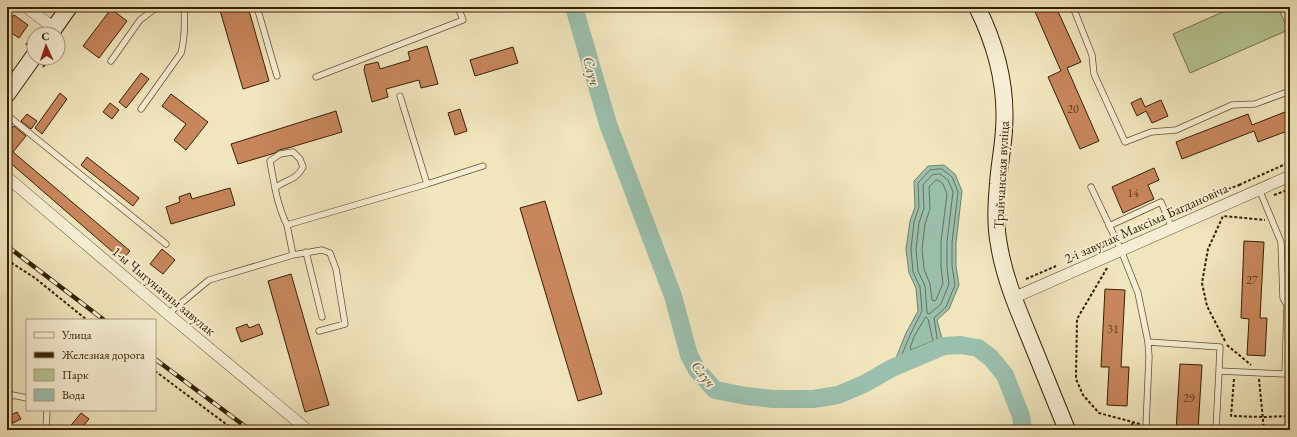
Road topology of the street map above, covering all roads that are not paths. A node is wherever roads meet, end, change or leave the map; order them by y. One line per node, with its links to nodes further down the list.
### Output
1 (26, 7): 9 (street)
2 (69, 7): 10 (street)
3 (157, 7): 11 (lane)
4 (184, 7): 18 (lane)
5 (256, 7): 13 (lane)
6 (458, 7): 14 (lane)
7 (977, 7): 34 (street, Трайчанская вуліца)
8 (1073, 7): 15 (lane)
9 (47, 26)
10 (56, 26)
11 (111, 61)
12 (27, 66): 16 (street)
13 (277, 76)
14 (316, 77)
15 (1290, 90)
16 (7, 94)
17 (400, 96): 23 (lane)
18 (141, 109)
19 (7, 115): 30 (lane)
20 (483, 166): 23 (lane)
21 (1290, 176): 26 (street, 2-і завулак Максіма Багдановіча)
22 (7, 177): 35 (street, 1-ы Чыгуначны завулак)
23 (427, 184): 27 (lane)
24 (1091, 187): 28 (lane)
25 (275, 188): 25 (lane); 27 (lane)
26 (1259, 189): 29 (street, 2-і завулак Максіма Багдановіча); 39 (lane)
27 (287, 225): 33 (lane)
28 (1110, 226): 29 (lane); 31 (lane)
29 (1172, 228): 31 (street, 2-і завулак Максіма Багдановіча)
30 (166, 244)
31 (1121, 250): 34 (street, 2-і завулак Максіма Багдановіча); 38 (lane)
32 (306, 252): 33 (lane); 36 (lane); 37 (lane)
33 (293, 255): 35 (lane)
34 (1013, 298): 46 (street, Трайчанская вуліца)
35 (168, 314): 44 (street, 1-ы Чыгуначны завулак)
36 (322, 317)
37 (319, 332)
38 (1148, 342): 39 (lane); 43 (lane)
39 (1219, 372): 47 (lane)
40 (26, 398): 41 (lane)
41 (7, 400)
42 (47, 411): 45 (lane)
43 (1146, 426)
44 (305, 429)
45 (46, 430)
46 (1067, 430)
47 (1216, 430)

